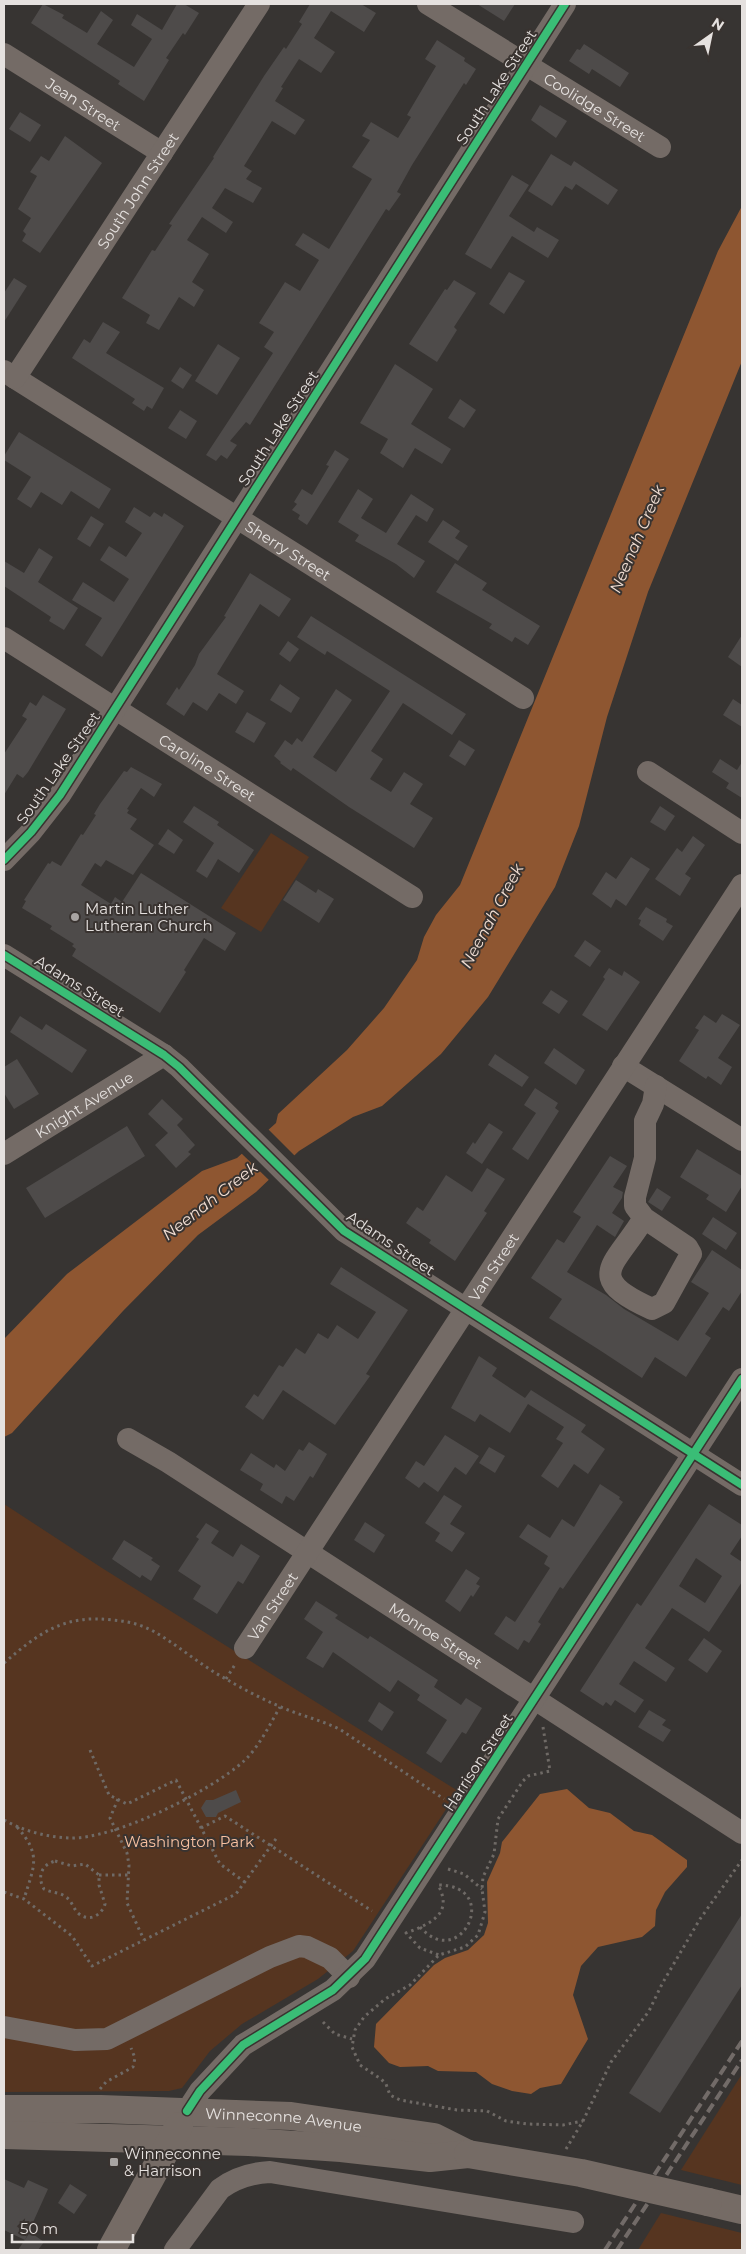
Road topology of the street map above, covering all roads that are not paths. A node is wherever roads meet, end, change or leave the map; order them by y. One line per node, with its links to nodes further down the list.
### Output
1 (259, 4): 7 (street, South John Street)
2 (428, 4): 5 (street, Coolidge Street)
3 (565, 4): 5 (street, South Lake Street)
4 (4, 54): 7 (street, Jean Street)
5 (526, 66): 6 (street, Coolidge Street); 9 (street, South Lake Street)
6 (660, 147)
7 (162, 153): 8 (street, South John Street)
8 (9, 375): 9 (street, Sherry Street)
9 (237, 517): 11 (street, Sherry Street); 12 (street, South Lake Street)
10 (4, 638): 12 (street, Caroline Street)
11 (523, 698)
12 (116, 709): 15 (street, South Lake Street); 17 (street, Caroline Street)
13 (648, 772): 14 (street)
14 (742, 832)
15 (4, 860)
16 (742, 885): 20 (street, Van Street)
17 (412, 897)
18 (4, 954): 19 (street, Adams Street)
19 (164, 1055): 23 (street, Knight Avenue); 25 (street, Adams Street)
20 (623, 1066): 21 (street); 25 (street, Van Street)
21 (656, 1086): 22 (street); 24 (street)
22 (742, 1140)
23 (4, 1154)
24 (644, 1218)
25 (465, 1309): 28 (street, Adams Street); 30 (street, Van Street)
26 (742, 1379): 28 (street, Harrison Street)
27 (128, 1439): 30 (street, Monroe Street)
28 (694, 1454): 29 (street, Adams Street); 32 (street, Harrison Street)
29 (742, 1485)
30 (307, 1553): 31 (street, Van Street); 32 (street, Monroe Street)
31 (243, 1653)
32 (534, 1700): 33 (street, Monroe Street); 34 (street, Harrison Street)
33 (742, 1833)
34 (349, 1977): 35 (street); 37 (street, Harrison Street)
35 (4, 2027)
36 (4, 2109): 37 (main road, Winneconne Avenue)
37 (187, 2112): 39 (main road, Harrison Street); 40 (main road, Winneconne Avenue)
38 (4, 2135): 39 (main road, Winneconne Avenue)
39 (171, 2139): 40 (main road, Winneconne Avenue); 43 (main road, Harrison Street)
40 (468, 2154): 41 (main road, Winneconne Avenue, bridge)
41 (742, 2210)
42 (573, 2222): 44 (street)
43 (111, 2250)
44 (175, 2250)

